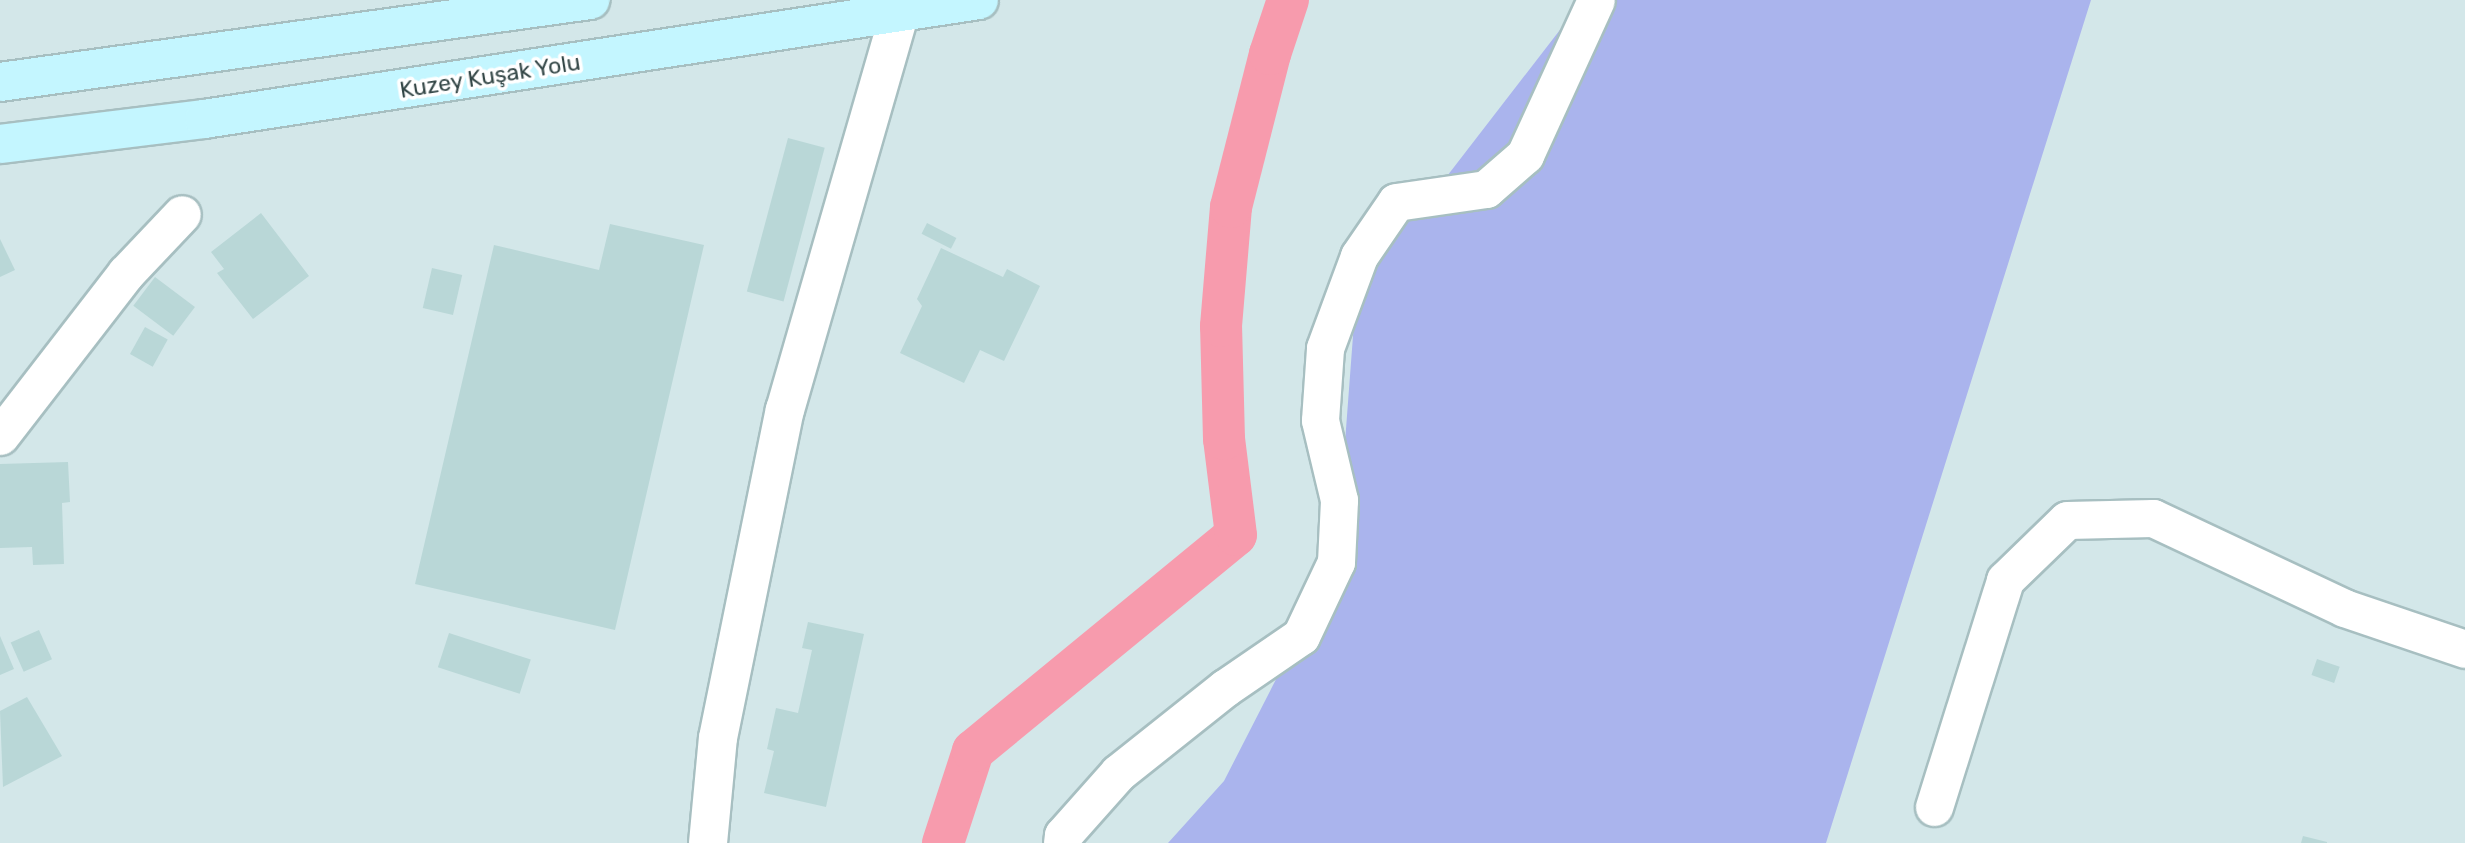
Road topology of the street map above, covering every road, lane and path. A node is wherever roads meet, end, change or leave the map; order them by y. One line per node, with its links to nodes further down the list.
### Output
1 (590, 0): 5 (main road)
2 (979, 0): 4 (main road, Kuzey Kuşak Yolu)
3 (1596, 0): 12 (street)
4 (900, 14): 6 (main road, Kuzey Kuşak Yolu); 11 (street)
5 (0, 82)
6 (0, 144)
7 (181, 214): 8 (street)
8 (0, 436)
9 (2465, 649): 10 (street)
10 (1934, 807)
11 (708, 843)
12 (1062, 843)

